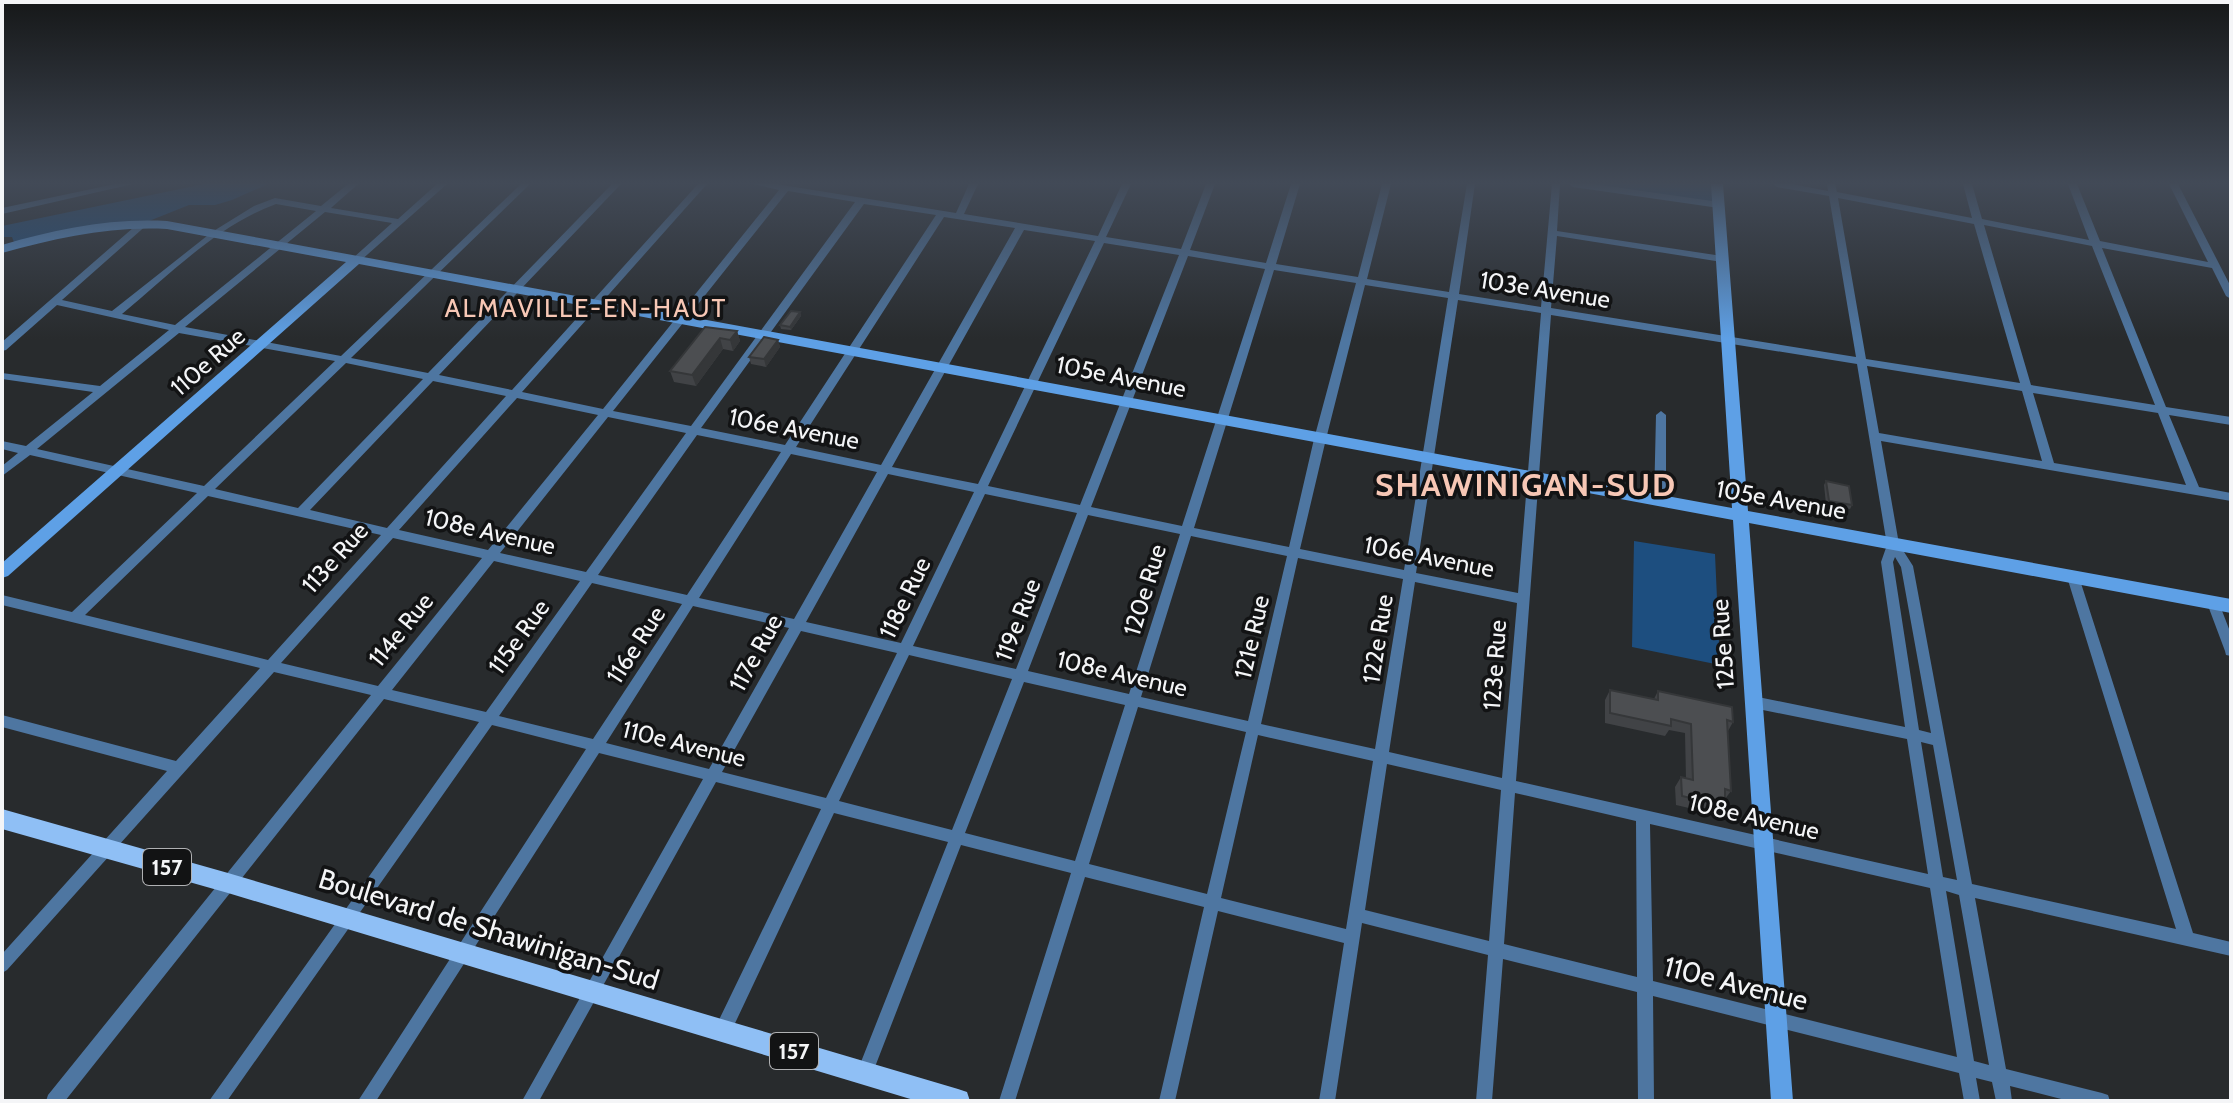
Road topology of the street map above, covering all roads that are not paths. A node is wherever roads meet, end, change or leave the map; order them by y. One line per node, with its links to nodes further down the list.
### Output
1 (58, 235): 31 (street, 105e Avenue)
2 (130, 235): 42 (street)
3 (215, 235): 45 (street)
4 (225, 235): 30 (street, 105e Avenue)
5 (292, 235): 30 (street)
6 (384, 235): 34 (street, 110e Rue)
7 (473, 235): 37 (street)
8 (567, 235): 39 (street)
9 (657, 235): 43 (street, 113e Rue)
10 (748, 235): 46 (street, 114e Rue)
11 (836, 235): 48 (street, 115e Rue)
12 (927, 235): 52 (street, 116e Rue)
13 (1016, 235): 55 (street, 117e Rue)
14 (1079, 235): 28 (street, 103e Avenue)
15 (1102, 235): 28 (street, 118e Rue)
16 (1192, 235): 32 (street, 119e Rue)
17 (1280, 235): 36 (street, 120e Rue)
18 (1373, 235): 38 (street, 121e Rue)
19 (1463, 235): 40 (street, 122e Rue)
20 (1553, 235): 44 (street, 123e Rue)
21 (1569, 235): 33 (street)
22 (1721, 235): 33 (street, 125e Rue)
23 (1840, 235): 54 (street)
24 (1982, 235): 59 (street)
25 (2070, 235): 29 (street)
26 (2092, 235): 29 (street)
27 (2200, 235): 35 (street)
28 (1100, 239): 32 (street, 103e Avenue); 58 (street, 118e Rue)
29 (2094, 240): 35 (street); 63 (street)
30 (279, 246): 34 (street, 105e Avenue); 47 (street)
31 (2, 249)
32 (1185, 253): 36 (street, 103e Avenue); 62 (street, 119e Rue)
33 (1722, 259): 49 (street, 125e Rue)
34 (356, 260): 37 (street, 105e Avenue); 50 (street, 110e Rue)
35 (2214, 262): 41 (street)
36 (1270, 266): 38 (street, 103e Avenue); 66 (street, 120e Rue)
37 (433, 274): 39 (street, 105e Avenue); 53 (street)
38 (1361, 281): 40 (street, 103e Avenue); 70 (street, 121e Rue)
39 (516, 289): 43 (street, 105e Avenue); 57 (street)
40 (1454, 296): 44 (street, 103e Avenue); 74 (street, 122e Rue)
41 (2231, 296)
42 (56, 302): 45 (street, 106e Avenue); 51 (street)
43 (595, 304): 46 (street, 105e Avenue); 61 (street, 113e Rue)
44 (1547, 311): 49 (street, 103e Avenue); 79 (street, 123e Rue)
45 (114, 315): 47 (street, 106e Avenue)
46 (680, 320): 48 (street, 105e Avenue); 64 (street, 114e Rue)
47 (177, 329): 50 (street, 106e Avenue); 60 (street)
48 (762, 335): 52 (street, 105e Avenue); 68 (street, 115e Rue)
49 (1727, 340): 54 (street, 103e Avenue); 87 (street, 125e Rue)
50 (262, 343): 53 (street, 106e Avenue); 78 (street, 110e Rue)
51 (2, 348)
52 (852, 352): 55 (street, 105e Avenue); 73 (street, 116e Rue)
53 (343, 360): 57 (street, 106e Avenue); 82 (street)
54 (1861, 361): 59 (street, 103e Avenue); 69 (street)
55 (941, 368): 58 (street, 105e Avenue); 76 (street, 117e Rue)
56 (2, 376): 60 (street)
57 (431, 378): 61 (street, 106e Avenue); 86 (street)
58 (1031, 385): 62 (street, 105e Avenue); 80 (street, 118e Rue)
59 (2027, 388): 63 (street, 103e Avenue); 75 (street)
60 (102, 390): 72 (street)
61 (514, 394): 64 (street, 106e Avenue); 89 (street, 113e Rue)
62 (1126, 403): 66 (street, 105e Avenue); 85 (street, 119e Rue)
63 (2162, 410): 67 (street, 103e Avenue); 81 (street)
64 (605, 413): 68 (street, 106e Avenue); 92 (street, 114e Rue)
65 (1661, 415): 84 (street)
66 (1222, 420): 70 (street, 105e Avenue); 88 (street, 120e Rue)
67 (2231, 421)
68 (695, 431): 73 (street, 106e Avenue); 96 (street, 115e Rue)
69 (1874, 436): 75 (street); 90 (street)
70 (1320, 439): 74 (street, 105e Avenue); 91 (street, 121e Rue)
71 (2, 445): 72 (street, 108e Avenue)
72 (29, 450): 77 (street); 78 (street, 108e Avenue)
73 (789, 450): 76 (street, 106e Avenue); 99 (street, 116e Rue)
74 (1429, 459): 79 (street, 105e Avenue); 94 (street, 122e Rue)
75 (2049, 466): 81 (street)
76 (884, 469): 80 (street, 106e Avenue); 105 (street, 117e Rue)
77 (2, 472)
78 (116, 472): 82 (street, 108e Avenue); 93 (street, 110e Rue)
79 (1532, 478): 84 (street, 105e Avenue); 97 (street, 123e Rue)
80 (981, 489): 85 (street, 106e Avenue); 106 (street, 118e Rue)
81 (2194, 490): 83 (street)
82 (206, 492): 86 (street, 108e Avenue); 104 (street)
83 (2231, 497)
84 (1660, 502): 87 (street, 105e Avenue)
85 (1084, 510): 88 (street, 106e Avenue); 109 (street, 119e Rue)
86 (300, 513): 89 (street, 108e Avenue)
87 (1740, 517): 90 (street, 105e Avenue); 112 (street, 125e Rue)
88 (1187, 531): 91 (street, 106e Avenue); 111 (street, 120e Rue)
89 (389, 534): 92 (street, 108e Avenue); 108 (street, 113e Rue)
90 (1893, 545): 95 (street, 105e Avenue); 100 (street); 102 (street)
91 (1294, 553): 94 (street, 106e Avenue); 115 (street, 121e Rue)
92 (490, 556): 96 (street, 108e Avenue); 110 (street, 114e Rue)
93 (2, 572)
94 (1410, 576): 97 (street, 106e Avenue); 119 (street, 122e Rue)
95 (2073, 577): 101 (street, 105e Avenue); 137 (street)
96 (590, 579): 99 (street, 108e Avenue); 113 (street, 115e Rue)
97 (1522, 599): 122 (street, 123e Rue)
98 (2, 600): 104 (street, 110e Avenue)
99 (690, 601): 105 (street, 108e Avenue); 118 (street, 116e Rue)
100 (1892, 602): 102 (street); 116 (street)
101 (2213, 603): 103 (street, 105e Avenue); 107 (street)
102 (1915, 606): 117 (street)
103 (2231, 606)
104 (75, 617): 108 (street, 110e Avenue)
105 (797, 626): 106 (street, 108e Avenue); 121 (street, 117e Rue)
106 (904, 650): 109 (street, 108e Avenue); 123 (street, 118e Rue)
107 (2231, 651)
108 (270, 666): 110 (street, 110e Avenue); 120 (street, 113e Rue)
109 (1020, 676): 111 (street, 108e Avenue); 126 (street, 119e Rue)
110 (382, 692): 113 (street, 110e Avenue); 130 (street, 114e Rue)
111 (1133, 702): 115 (street, 108e Avenue); 129 (street, 120e Rue)
112 (1753, 702): 116 (street); 127 (street, 125e Rue)
113 (490, 719): 118 (street, 110e Avenue); 135 (street, 115e Rue)
114 (2, 721): 120 (street)
115 (1253, 729): 119 (street, 108e Avenue); 133 (street, 121e Rue)
116 (1913, 734): 117 (street); 131 (street)
117 (1939, 740): 132 (street)
118 (597, 746): 121 (street, 110e Avenue); 140 (street, 116e Rue)
119 (1381, 758): 122 (street, 108e Avenue); 134 (street, 122e Rue)
120 (178, 768): 128 (street, 113e Rue)
121 (713, 776): 123 (street, 110e Avenue); 143 (street, 117e Rue)
122 (1508, 786): 124 (street, 108e Avenue); 139 (street, 123e Rue)
123 (830, 806): 126 (street, 110e Avenue); 145 (street, 118e Rue)
124 (1643, 817): 127 (street, 108e Avenue); 142 (street)
125 (2, 819): 128 (main road, Boulevard de Shawinigan-Sud / 157)
126 (956, 838): 129 (street, 110e Avenue); 147 (street, 119e Rue)
127 (1764, 844): 131 (street, 108e Avenue); 144 (street, 125e Rue)
128 (105, 850): 130 (main road, Boulevard de Shawinigan-Sud / 157); 141 (street, 113e Rue)
129 (1081, 869): 133 (street, 110e Avenue); 154 (street, 120e Rue)
130 (228, 883): 135 (main road, Boulevard de Shawinigan-Sud / 157); 149 (street, 114e Rue)
131 (1937, 883): 132 (street, 108e Avenue); 146 (street)
132 (1966, 890): 137 (street, 108e Avenue); 148 (street)
133 (1213, 902): 136 (street, 110e Avenue); 155 (street, 121e Rue)
134 (1357, 915): 136 (street, 122e Rue); 139 (street, 110e Avenue)
135 (347, 919): 140 (main road, Boulevard de Shawinigan-Sud / 157); 150 (street, 115e Rue)
136 (1353, 938): 156 (street, 122e Rue)
137 (2187, 939): 138 (street, 108e Avenue)
138 (2231, 949)
139 (1496, 950): 142 (street, 110e Avenue); 157 (street, 123e Rue)
140 (463, 953): 143 (main road, Boulevard de Shawinigan-Sud / 157); 151 (street, 116e Rue)
141 (2, 965)
142 (1645, 987): 144 (street, 110e Avenue); 158 (street)
143 (592, 991): 145 (main road, Boulevard de Shawinigan-Sud / 157); 152 (street, 117e Rue)
144 (1777, 1020): 146 (street, 110e Avenue); 159 (street, 125e Rue)
145 (723, 1030): 147 (main road, Boulevard de Shawinigan-Sud / 157)
146 (1967, 1067): 148 (street, 110e Avenue); 160 (street)
147 (865, 1072): 153 (main road, Boulevard de Shawinigan-Sud / 157)
148 (1999, 1075): 161 (street); 162 (street, 110e Avenue)
149 (54, 1101)
150 (217, 1101)
151 (366, 1101)
152 (530, 1101)
153 (958, 1101)
154 (1007, 1101)
155 (1167, 1101)
156 (1327, 1101)
157 (1484, 1101)
158 (1646, 1101)
159 (1782, 1101)
160 (1972, 1101)
161 (2004, 1101)
162 (2102, 1101)

